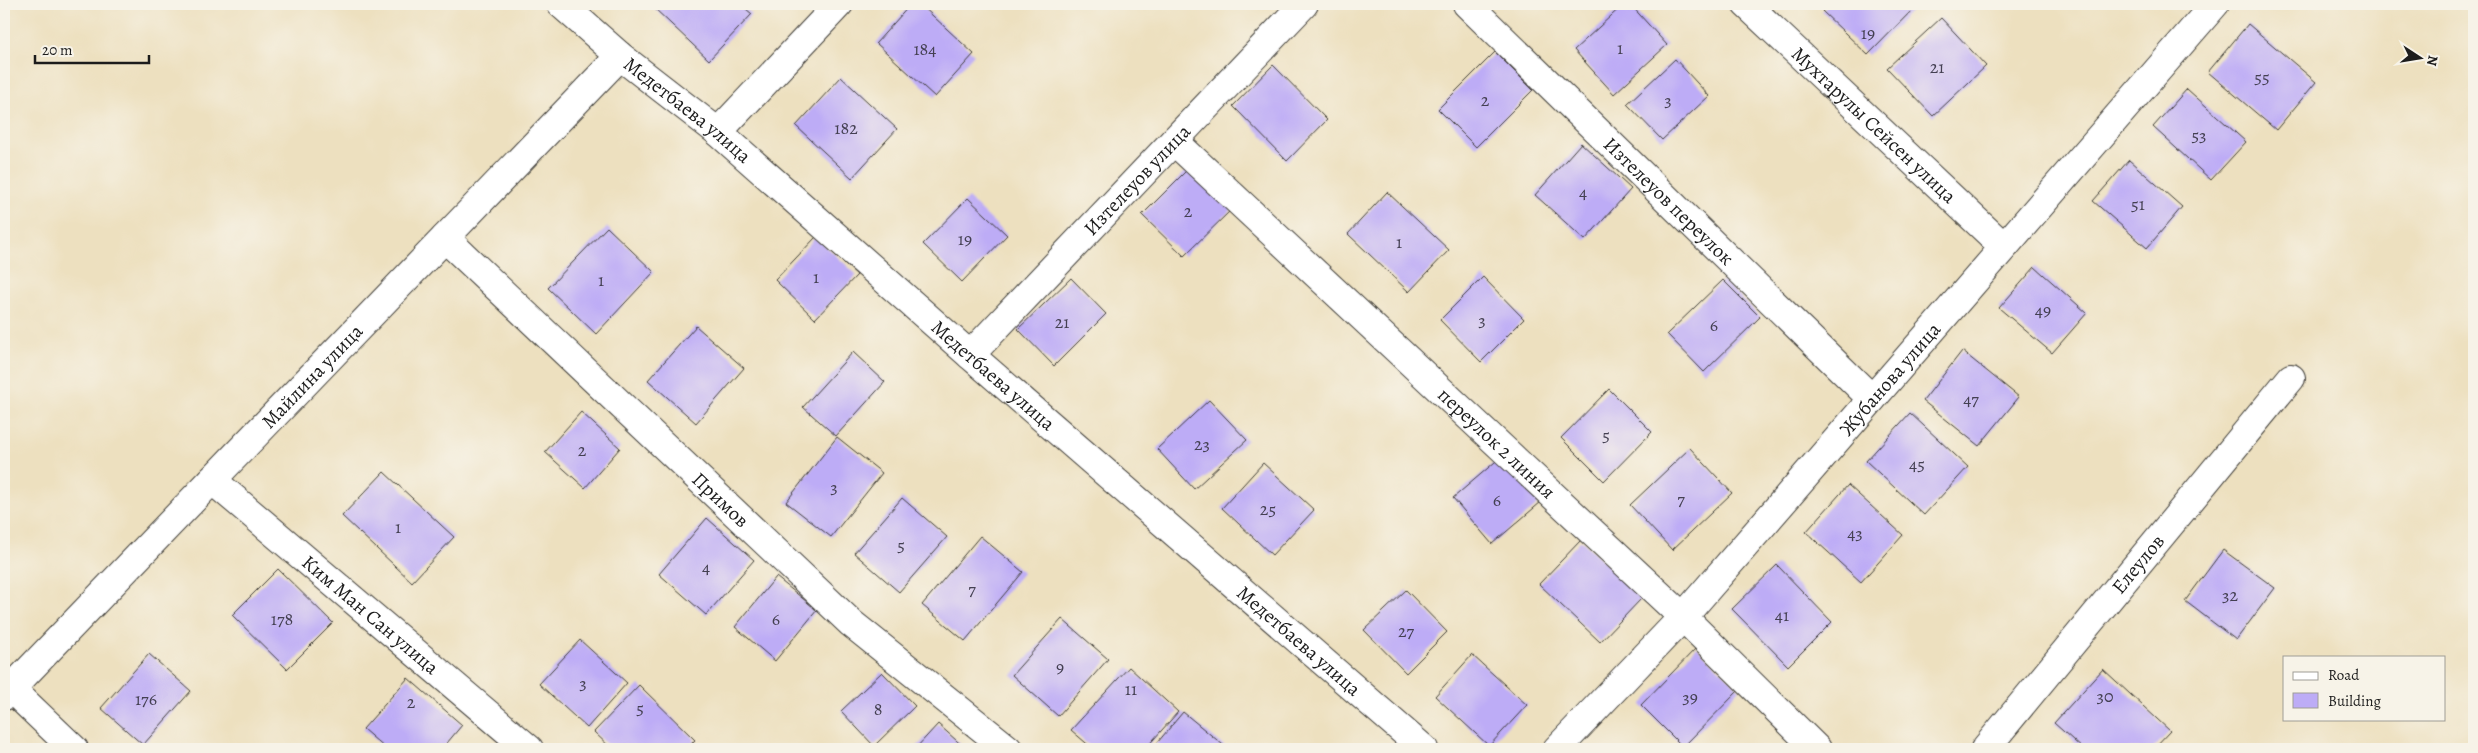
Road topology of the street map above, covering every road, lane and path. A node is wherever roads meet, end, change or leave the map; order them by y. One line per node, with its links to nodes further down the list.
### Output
1 (561, 4): 7 (street, Медетбаева улица)
2 (839, 4): 8 (street)
3 (1304, 4): 9 (street, Изтелеуов улица)
4 (1467, 4): 14 (street, Изтелеуов переулок)
5 (1746, 4): 11 (street, Мухтарулы Сейсен улица)
6 (2207, 7): 11 (street, Жубанова улица)
7 (620, 56): 8 (street, Медетбаева улица); 10 (street, Майлина улица)
8 (718, 132): 12 (street, Медетбаева улица)
9 (1174, 141): 12 (street, Изтелеуов улица); 16 (street, переулок 2 линия)
10 (445, 238): 15 (street, Майлина улица); 20 (street, Примов)
11 (2003, 246): 14 (street, Жубанова улица)
12 (970, 355): 21 (street, Медетбаева улица)
13 (2291, 378): 24 (street, Елеулов)
14 (1872, 398): 16 (street, Жубанова улица)
15 (212, 480): 17 (street, Майлина улица); 19 (street, Ким Ман Сан улица)
16 (1683, 617): 22 (street, Жубанова улица); 23 (street, переулок 2 линия)
17 (6, 689): 18 (street)
18 (74, 749)
19 (529, 749)
20 (1008, 749)
21 (1424, 749)
22 (1557, 749)
23 (1817, 749)
24 (1985, 749)

